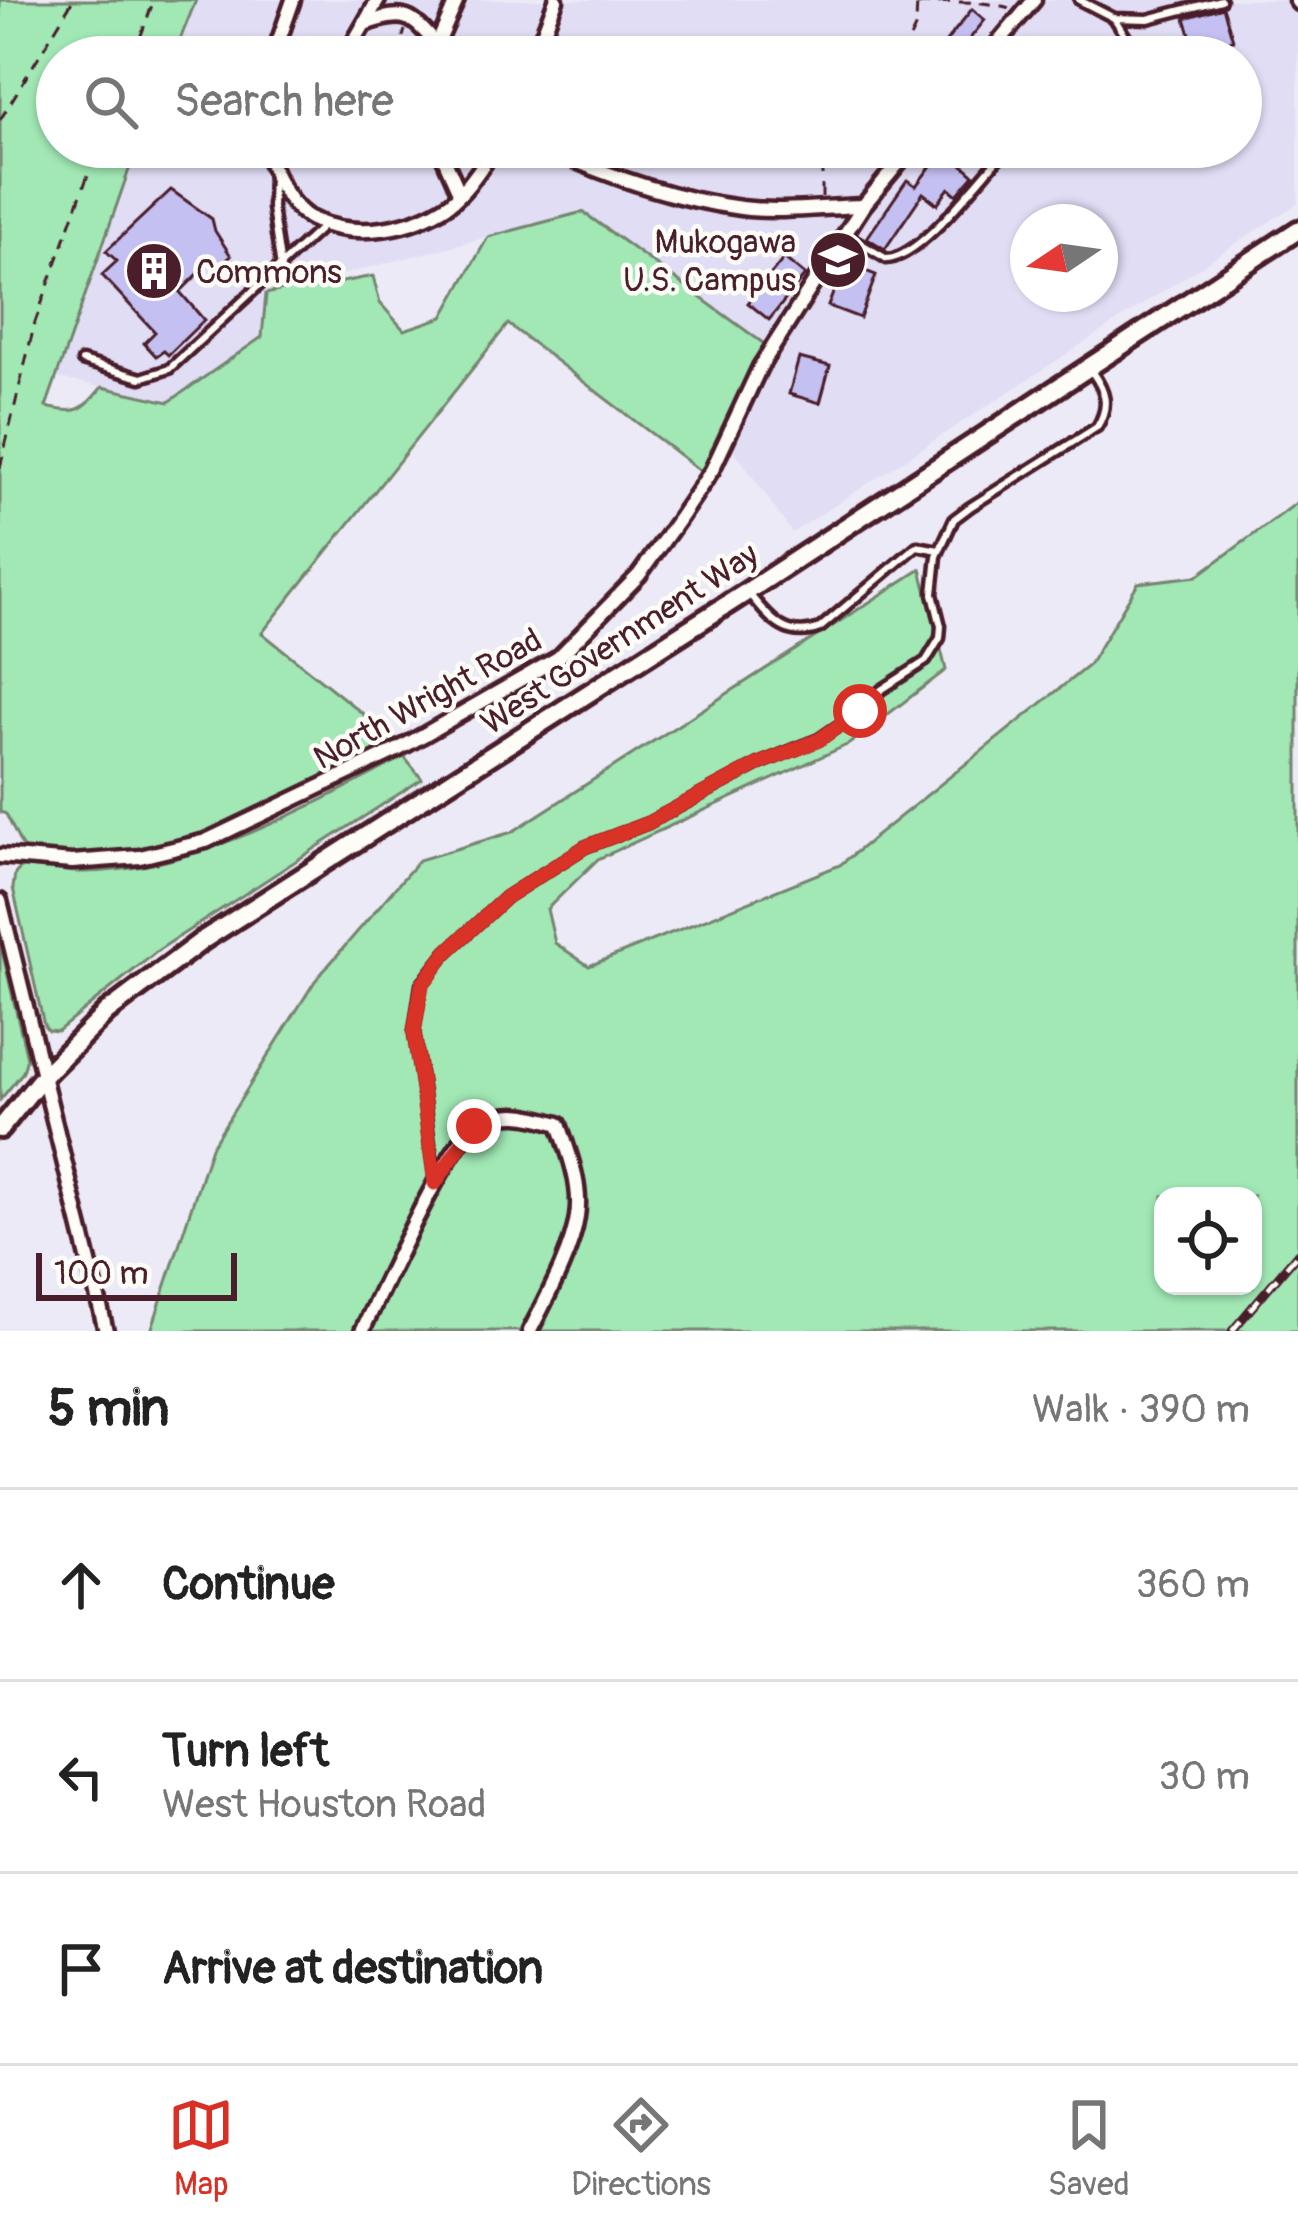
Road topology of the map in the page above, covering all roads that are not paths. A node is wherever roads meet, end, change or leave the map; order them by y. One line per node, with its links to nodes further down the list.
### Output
1 (293, 0): 10 (street)
2 (378, 0): 9 (street)
3 (457, 0): 13 (street)
4 (556, 0): 14 (street)
5 (1034, 0): 15 (street)
6 (1078, 0): 8 (lane)
7 (1221, 0): 8 (lane)
8 (1114, 18): 16 (lane)
9 (367, 23): 11 (street); 12 (street)
10 (280, 36)
11 (360, 36)
12 (425, 36)
13 (443, 36)
14 (543, 36)
15 (1004, 36)
16 (1126, 36)
17 (272, 168): 23 (street)
18 (448, 168): 24 (street)
19 (480, 168): 24 (street)
20 (591, 168): 25 (street)
21 (895, 168): 25 (street, North Wright Road)
22 (992, 168): 28 (lane)
23 (273, 171): 26 (street); 29 (lane)
24 (460, 194): 26 (street)
25 (863, 206): 28 (street, North Wright Road)
26 (319, 222): 29 (lane)
27 (1298, 230): 31 (main road, West Government Way)
28 (845, 234): 34 (street, North Wright Road)
29 (281, 268): 30 (lane)
30 (82, 362)
31 (1088, 366): 32 (lane); 33 (main road, West Government Way)
32 (939, 550): 33 (lane); 38 (lane)
33 (747, 592): 36 (main road, West Government Way)
34 (0, 856)
35 (0, 901): 36 (street)
36 (44, 1075): 37 (main road, West Government Way); 39 (street)
37 (0, 1129)
38 (435, 1183): 40 (street); 41 (street)
39 (106, 1331)
40 (362, 1331)
41 (530, 1331)

